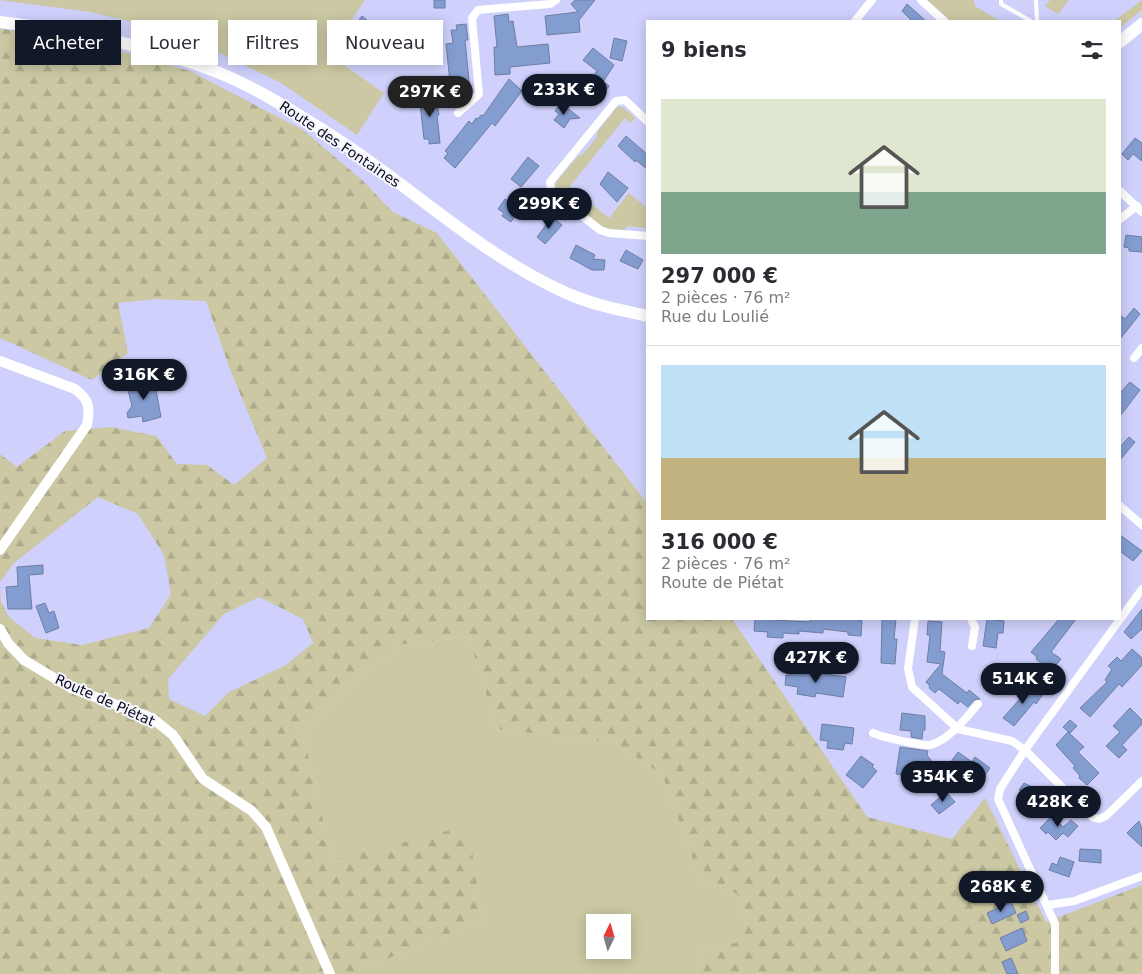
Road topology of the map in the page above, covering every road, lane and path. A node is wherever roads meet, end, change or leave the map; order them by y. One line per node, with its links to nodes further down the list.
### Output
1 (556, 0): 6 (street)
2 (872, 0): 7 (street)
3 (921, 0): 8 (street)
4 (1001, 0): 9 (lane)
5 (1036, 0): 10 (lane)
6 (528, 3): 14 (street)
7 (856, 20)
8 (943, 20)
9 (1029, 20)
10 (1037, 20)
11 (0, 22): 20 (main road, Route des Fontaines)
12 (1142, 24): 13 (main road)
13 (1121, 41)
14 (458, 113)
15 (646, 120): 19 (street)
16 (1121, 192): 17 (street)
17 (1139, 209): 18 (street)
18 (1121, 218)
19 (646, 236)
20 (646, 316)
21 (1142, 348): 22 (street)
22 (1134, 358)
23 (0, 361): 26 (street)
24 (1121, 507): 25 (street)
25 (1142, 525)
26 (0, 550)
27 (1142, 589): 28 (street)
28 (1121, 618)
29 (915, 620): 35 (street)
30 (972, 620): 33 (street)
31 (1119, 620): 37 (street)
32 (0, 629): 41 (street, Route de Piétat)
33 (972, 646)
34 (978, 704): 35 (street)
35 (958, 729): 36 (street); 37 (street)
36 (872, 733)
37 (1025, 750): 38 (street); 40 (street)
38 (1142, 781)
39 (1142, 876): 40 (street)
40 (1048, 905): 42 (street)
41 (330, 974)
42 (1055, 974)

